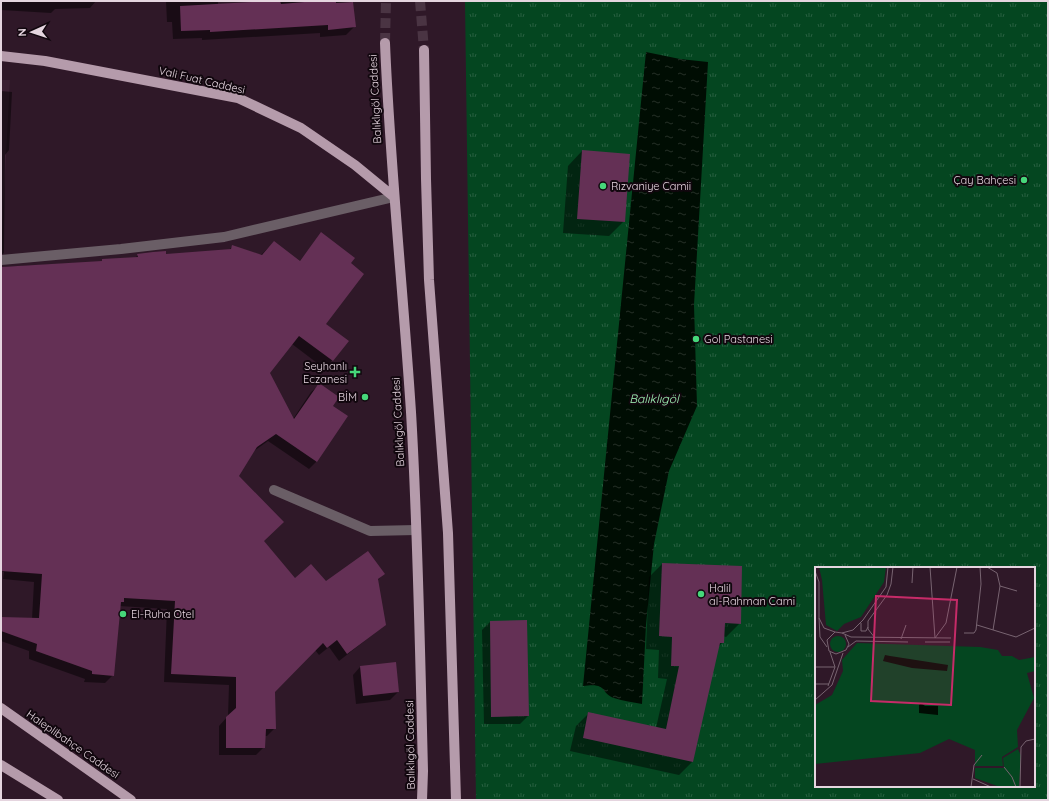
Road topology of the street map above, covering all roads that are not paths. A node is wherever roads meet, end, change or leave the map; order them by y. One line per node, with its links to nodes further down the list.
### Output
1 (384, 43): 4 (main road, Balıklıgöl Caddesi)
2 (424, 50): 13 (main road)
3 (1, 56): 4 (main road, Vali Fuat Caddesi)
4 (394, 198): 5 (street); 7 (main road, Balıklıgöl Caddesi)
5 (1, 260)
6 (274, 490): 7 (street)
7 (416, 530): 10 (main road, Balıklıgöl Caddesi)
8 (1, 708): 12 (main road, Haleplibahçe Caddesi)
9 (1, 765): 11 (main road)
10 (421, 798)
11 (58, 800)
12 (131, 800)
13 (456, 800)

